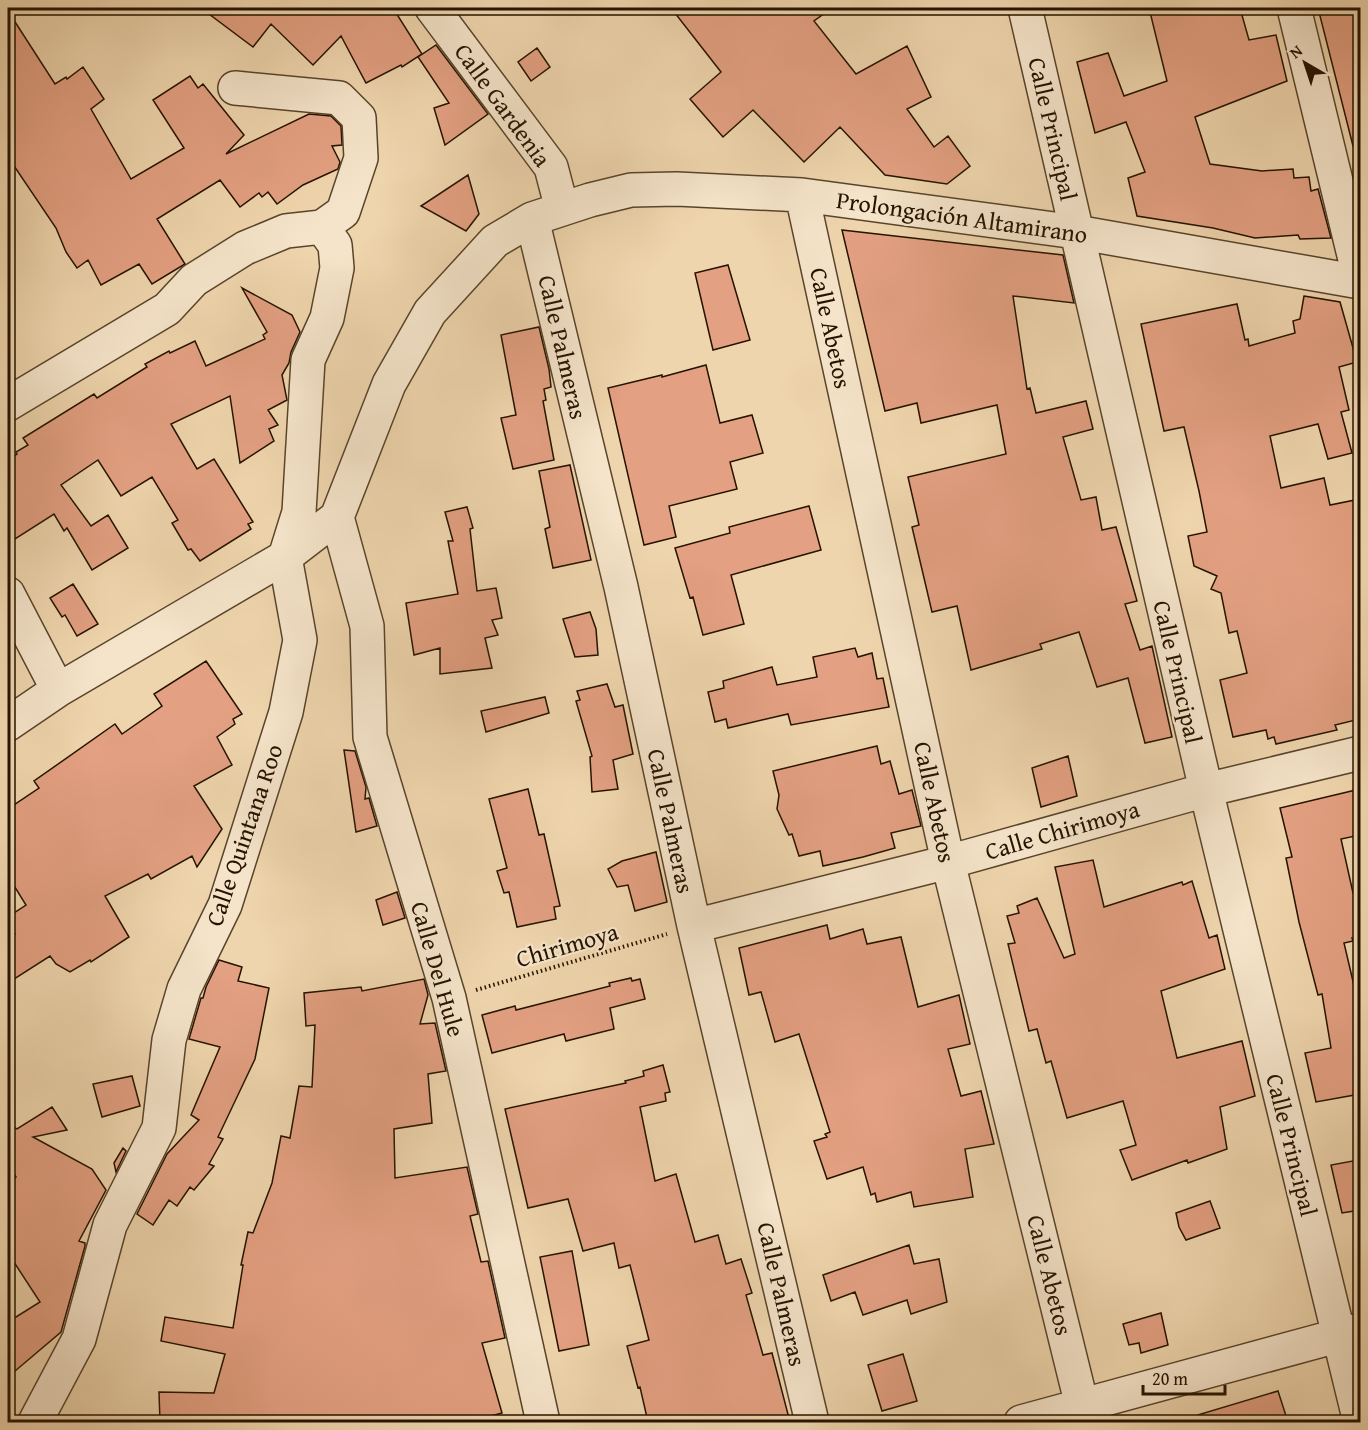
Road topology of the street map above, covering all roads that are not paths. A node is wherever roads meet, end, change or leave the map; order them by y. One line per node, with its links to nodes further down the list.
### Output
1 (432, 8): 6 (street, Calle Gardenia)
2 (1026, 8): 8 (street, Calle Principal)
3 (1294, 8): 9 (street)
4 (235, 88): 7 (street)
5 (802, 195): 6 (street, Prolongación Altamirano); 8 (street, Prolongación Altamirano); 18 (street, Calle Abetos)
6 (547, 214): 11 (street, Prolongación Altamirano); 19 (street, Calle Palmeras)
7 (322, 227): 10 (street); 12 (street, Calle Quintana Roo)
8 (1076, 232): 9 (street, Prolongación Altamirano); 17 (street, Calle Principal)
9 (1360, 281)
10 (8, 404)
11 (337, 517): 12 (street); 23 (street, Calle Del Hule)
12 (285, 557): 14 (street); 22 (street, Calle Quintana Roo)
13 (8, 594): 14 (street)
14 (58, 690): 15 (street)
15 (8, 724)
16 (1360, 753): 17 (street, Calle Chirimoya)
17 (1206, 790): 18 (street, Calle Chirimoya); 20 (street, Calle Principal)
18 (948, 862): 19 (street, Calle Chirimoya); 21 (street, Calle Abetos)
19 (694, 926): 24 (street, Calle Palmeras)
20 (1350, 1333): 21 (street); 26 (street, Calle Principal)
21 (1084, 1414): 25 (street)
22 (35, 1422)
23 (543, 1422)
24 (812, 1422)
25 (1021, 1422)
26 (1360, 1422)

